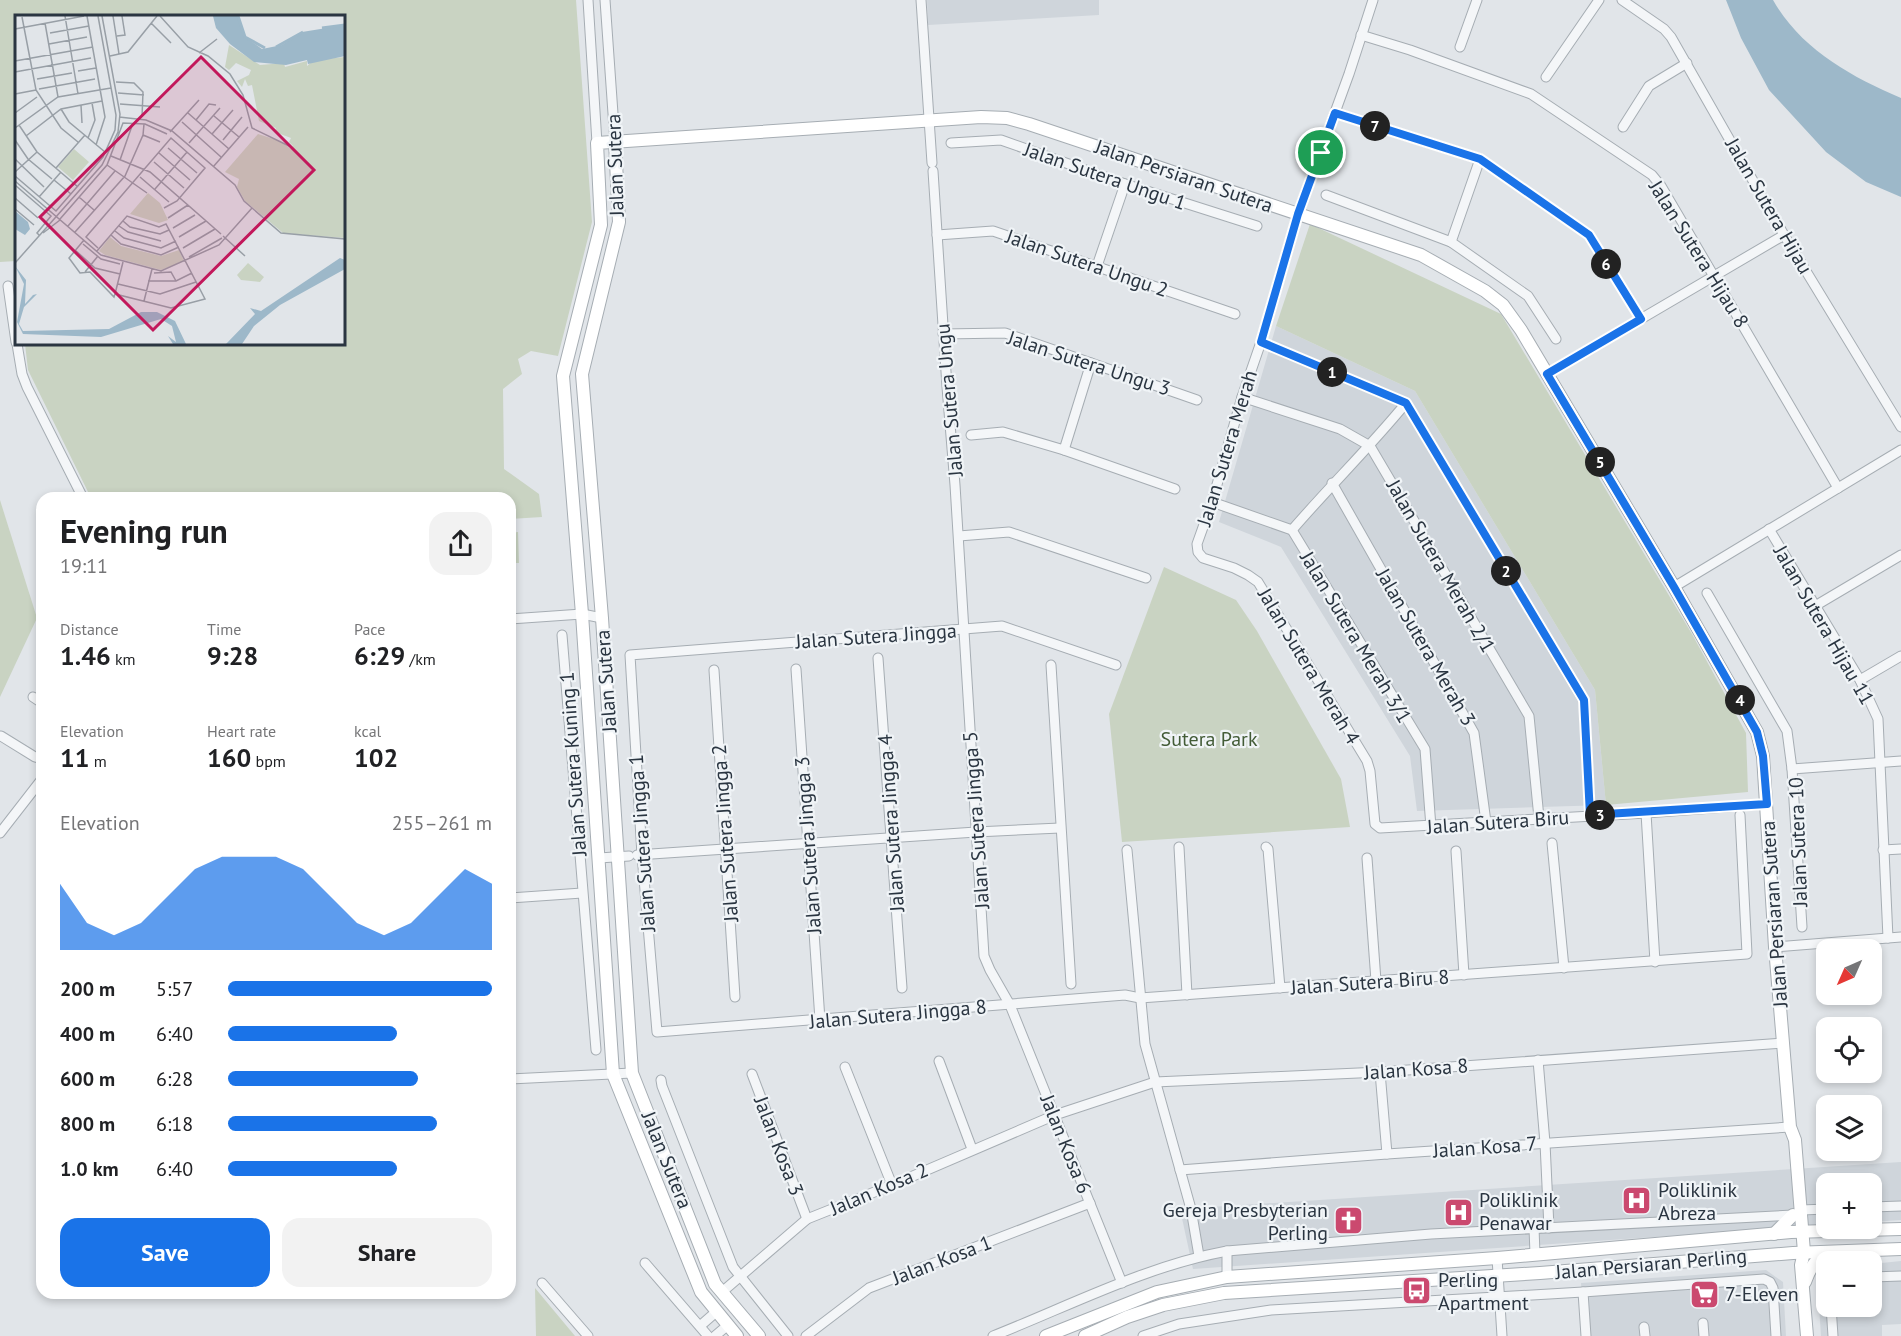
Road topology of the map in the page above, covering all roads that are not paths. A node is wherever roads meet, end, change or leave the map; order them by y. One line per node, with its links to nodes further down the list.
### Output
1 (588, 0): 16 (street, Jalan Sutera)
2 (605, 0): 15 (street, Jalan Sutera)
3 (921, 0): 13 (street, Jalan Sutera Ungu)
4 (1373, 0): 8 (street)
5 (1477, 0): 9 (street)
6 (1599, 0): 11 (street)
7 (1622, 0): 10 (street, Jalan Sutera Hijau)
8 (1361, 35): 12 (street); 27 (street, Jalan Sutera Hijau 8)
9 (1460, 47)
10 (1687, 63): 14 (street); 24 (street, Jalan Sutera Hijau)
11 (1546, 77)
12 (1335, 113): 18 (street); 21 (street)
13 (930, 120): 15 (street, Jalan Persiaran Sutera); 21 (street, Jalan Persiaran Sutera); 23 (street, Jalan Sutera Ungu)
14 (1623, 127)
15 (615, 142): 16 (street, Jalan Persiaran Sutera); 61 (street, Jalan Sutera)
16 (597, 143): 60 (street, Jalan Sutera)
17 (951, 143): 19 (street, Jalan Sutera Ungu 1)
18 (1480, 159): 25 (street); 30 (street)
19 (1125, 184): 22 (street, Jalan Sutera Ungu 1); 26 (street)
20 (1326, 195): 25 (street)
21 (1298, 214): 34 (street, Jalan Sutera Merah); 37 (street, Jalan Persiaran Sutera)
22 (1257, 226)
23 (937, 235): 26 (street, Jalan Sutera Ungu 2); 32 (street, Jalan Sutera Ungu)
24 (1784, 235): 27 (street); 41 (street, Jalan Sutera Hijau)
25 (1451, 242): 33 (street)
26 (1097, 266): 29 (street, Jalan Sutera Ungu 2)
27 (1715, 276): 30 (street); 47 (street, Jalan Sutera Hijau 8)
28 (8, 286): 31 (street)
29 (1235, 314)
30 (1641, 319): 37 (street)
31 (15, 330)
32 (943, 334): 36 (street, Jalan Sutera Ungu 3); 53 (street, Jalan Sutera Ungu)
33 (1556, 339)
34 (1261, 342): 38 (street, Jalan Sutera Merah); 40 (street)
35 (17, 345): 49 (street)
36 (1091, 363): 39 (street, Jalan Sutera Ungu 3); 44 (street)
37 (1547, 374): 57 (street, Jalan Persiaran Sutera)
38 (1242, 398): 43 (street, Jalan Sutera Merah 2/1); 50 (street, Jalan Sutera Merah)
39 (1197, 400)
40 (1406, 403): 43 (street); 83 (street)
41 (1901, 426)
42 (971, 435): 44 (street)
43 (1370, 446): 46 (street); 85 (street, Jalan Sutera Merah 2/1)
44 (1064, 450): 48 (street)
45 (1901, 450): 47 (street)
46 (1332, 483): 52 (street); 86 (street, Jalan Sutera Merah 3)
47 (1838, 488): 51 (street)
48 (1175, 489)
49 (80, 492)
50 (1212, 502): 52 (street, Jalan Sutera Merah 3/1); 54 (street, Jalan Sutera Merah)
51 (1769, 529): 57 (street); 59 (street, Jalan Sutera Hijau 11)
52 (1292, 530): 88 (street, Jalan Sutera Merah 3/1)
53 (959, 536): 56 (street); 63 (street, Jalan Sutera Ungu)
54 (1197, 544): 87 (street, Jalan Sutera Merah 4)
55 (1901, 555): 59 (street)
56 (1146, 578)
57 (1674, 587): 81 (street, Jalan Persiaran Sutera)
58 (1707, 592): 79 (street)
59 (1815, 606): 72 (street, Jalan Sutera Hijau 11)
60 (582, 614): 61 (street); 62 (street); 103 (street, Jalan Sutera)
61 (602, 618): 102 (street, Jalan Sutera)
62 (516, 619)
63 (964, 629): 65 (street, Jalan Sutera Jingga); 69 (street, Jalan Sutera Jingga); 90 (street, Jalan Sutera Jingga 5)
64 (562, 635): 105 (street, Jalan Sutera Kuning 1)
65 (630, 655): 102 (street, Jalan Sutera Jingga 1)
66 (1901, 656): 72 (street)
67 (878, 658): 92 (street, Jalan Sutera Jingga 4)
68 (1050, 665): 89 (street)
69 (1116, 665)
70 (796, 669): 93 (street, Jalan Sutera Jingga 3)
71 (714, 670): 97 (street, Jalan Sutera Jingga 2)
72 (1860, 680): 78 (street, Jalan Sutera Hijau 11)
73 (33, 697): 74 (street)
74 (36, 699)
75 (2, 736): 76 (street)
76 (36, 757)
77 (1901, 760): 78 (street, Jalan Sutera 10)
78 (1878, 763): 79 (street, Jalan Sutera 10); 100 (street, Jalan Sutera Hijau 11)
79 (1792, 769): 107 (street, Jalan Sutera 10)
80 (36, 787): 91 (street)
81 (1767, 804): 82 (street, Jalan Sutera Biru); 110 (street, Jalan Persiaran Sutera)
82 (1646, 813): 83 (street, Jalan Sutera Biru); 111 (street)
83 (1590, 815): 85 (street, Jalan Sutera Biru)
84 (1740, 815): 111 (street, Jalan Sutera Biru 8)
85 (1539, 819): 86 (street, Jalan Sutera Biru)
86 (1486, 822): 88 (street, Jalan Sutera Biru)
87 (1375, 824): 88 (street, Jalan Sutera Biru)
88 (1431, 827)
89 (1060, 828): 90 (street); 115 (street)
90 (976, 832): 92 (street); 121 (street, Jalan Sutera Jingga 5)
91 (0, 833)
92 (892, 837): 93 (street); 116 (street, Jalan Sutera Jingga 4)
93 (808, 843): 97 (street); 122 (street, Jalan Sutera Jingga 3)
94 (1552, 843): 112 (street)
95 (1179, 847): 118 (street)
96 (1266, 847): 117 (street)
97 (726, 849): 102 (street); 119 (street, Jalan Sutera Jingga 2)
98 (1901, 849): 100 (street)
99 (1127, 850): 120 (street)
100 (1883, 850): 109 (street, Jalan Sutera Hijau 11)
101 (1456, 851): 113 (street)
102 (631, 856): 103 (street); 123 (street, Jalan Sutera Jingga 1); 130 (street, Jalan Sutera)
103 (598, 858): 131 (street, Jalan Sutera)
104 (1367, 858): 114 (street)
105 (582, 893): 106 (street); 125 (street, Jalan Sutera Kuning 1)
106 (516, 898)
107 (1802, 927)
108 (1901, 937): 109 (street)
109 (1888, 938): 110 (street)
110 (1775, 946): 124 (street, Jalan Persiaran Sutera)
111 (1655, 962): 112 (street, Jalan Sutera Biru 8)
112 (1563, 968): 113 (street, Jalan Sutera Biru 8)
113 (1464, 975): 114 (street, Jalan Sutera Biru 8)
114 (1376, 981): 117 (street, Jalan Sutera Biru 8)
115 (1071, 984)
116 (902, 988)
117 (1280, 988): 118 (street, Jalan Sutera Biru 8)
118 (1187, 995): 120 (street, Jalan Sutera Biru 8)
119 (735, 997)
120 (1140, 998): 121 (street, Jalan Sutera Jingga 8); 135 (street)
121 (1010, 1005): 122 (street, Jalan Sutera Jingga 8); 136 (street, Jalan Kosa 6)
122 (820, 1020): 123 (street, Jalan Sutera Jingga 8)
123 (657, 1032)
124 (1783, 1043): 126 (street, Jalan Kosa 8); 137 (street, Jalan Persiaran Sutera)
125 (596, 1050)
126 (1538, 1060): 129 (street, Jalan Kosa 8); 138 (street)
127 (939, 1061): 139 (street)
128 (845, 1067): 142 (street)
129 (1380, 1071): 135 (street, Jalan Kosa 8); 140 (street)
130 (632, 1073): 131 (street); 175 (street, Jalan Sutera)
131 (613, 1074): 133 (street); 179 (street, Jalan Sutera)
132 (752, 1074): 148 (street, Jalan Kosa 3)
133 (516, 1079)
134 (661, 1080): 171 (street)
135 (1155, 1082): 136 (street, Jalan Kosa 8); 141 (street)
136 (1054, 1115): 139 (street, Jalan Kosa 2); 143 (street, Jalan Kosa 6)
137 (1790, 1129): 138 (street, Jalan Kosa 7); 147 (street, Jalan Persiaran Sutera)
138 (1545, 1143): 140 (street, Jalan Kosa 7); 149 (street)
139 (972, 1149): 142 (street, Jalan Kosa 2)
140 (1387, 1154): 141 (street, Jalan Kosa 7)
141 (1180, 1170): 163 (street)
142 (892, 1185): 148 (street, Jalan Kosa 2)
143 (1090, 1203): 174 (street, Jalan Kosa 6); 188 (street, Jalan Kosa 1)
144 (1901, 1206): 145 (street)
145 (1882, 1207)
146 (1816, 1211): 147 (street)
147 (1798, 1214): 149 (street); 151 (street); 154 (street, Jalan Persiaran Sutera); 156 (street)
148 (807, 1219): 171 (street, Jalan Kosa 2)
149 (1549, 1227): 150 (street)
150 (1534, 1228): 158 (street); 160 (street)
151 (1816, 1228)
152 (1901, 1229): 153 (street, Jalan Persiaran Perling)
153 (1882, 1230)
154 (1797, 1232): 155 (street, Jalan Persiaran Perling); 156 (street, Jalan Persiaran Perling); 164 (street, Jalan Persiaran Sutera)
155 (1816, 1232)
156 (1773, 1235): 160 (street, Jalan Persiaran Perling)
157 (1901, 1249): 159 (street, Jalan Persiaran Perling)
158 (1227, 1251): 163 (street); 172 (street)
159 (1852, 1251)
160 (1535, 1254): 165 (street, Jalan Persiaran Perling)
161 (1778, 1254): 164 (street, Jalan Persiaran Perling); 169 (street, Jalan Persiaran Perling); 177 (street)
162 (1816, 1254): 164 (street, Jalan Persiaran Perling)
163 (1199, 1256): 174 (street)
164 (1799, 1256): 177 (street, Jalan Persiaran Sutera)
165 (1497, 1258): 169 (street); 172 (street, Jalan Persiaran Perling)
166 (1816, 1260): 177 (street)
167 (645, 1263): 183 (street)
168 (1901, 1275): 170 (street)
169 (1497, 1276): 178 (street); 191 (street, Jalan Persiaran Perling)
170 (1882, 1276)
171 (739, 1277): 175 (street, Jalan Kosa 2); 187 (street)
172 (1227, 1277): 190 (street, Jalan Persiaran Perling)
173 (542, 1283): 184 (street)
174 (1122, 1283): 189 (street)
175 (722, 1292): 186 (street, Jalan Sutera)
176 (1583, 1292): 178 (street); 194 (street); 196 (street)
177 (1804, 1292): 197 (street, Jalan Persiaran Sutera)
178 (1498, 1296): 192 (street); 193 (street)
179 (716, 1312): 182 (street, Jalan Sutera); 183 (street)
180 (1832, 1317): 198 (street)
181 (1703, 1323): 195 (street)
182 (728, 1325): 183 (street); 185 (street, Jalan Sutera)
183 (706, 1333)
184 (588, 1336)
185 (737, 1336)
186 (759, 1336)
187 (788, 1336)
188 (806, 1336)
189 (993, 1336)
190 (1046, 1336)
191 (1085, 1336)
192 (1143, 1336)
193 (1502, 1336)
194 (1586, 1336)
195 (1704, 1336)
196 (1776, 1336)
197 (1807, 1336)
198 (1833, 1336)

